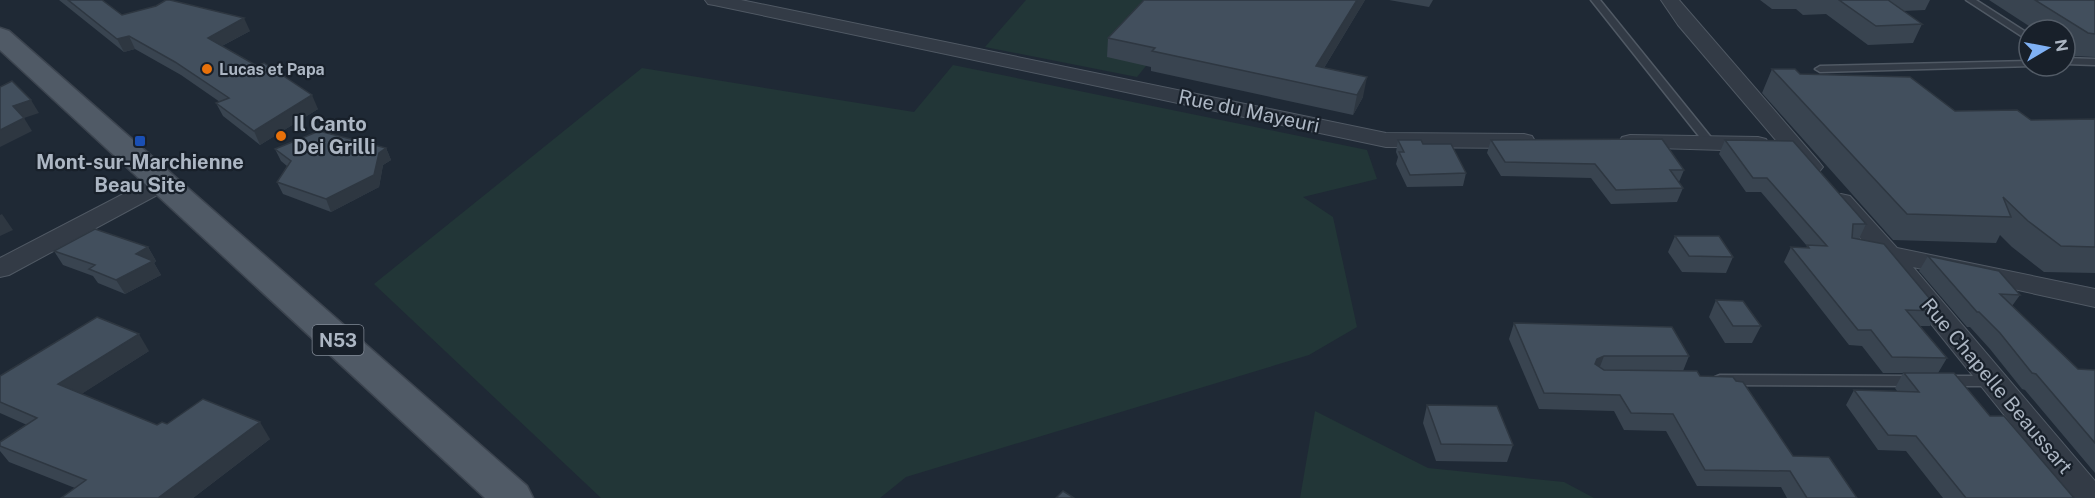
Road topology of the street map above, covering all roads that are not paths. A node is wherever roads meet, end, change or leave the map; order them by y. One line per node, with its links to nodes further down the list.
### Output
1 (714, 0): 11 (street, Rue du Mayeuri)
2 (1595, 0): 13 (lane)
3 (1670, 0): 14 (street, Rue Chapelle Beaussart)
4 (1970, 0): 5 (lane)
5 (2017, 30)
6 (0, 36): 15 (main road, N53)
7 (2077, 62): 8 (lane)
8 (2095, 62)
9 (2017, 64): 10 (lane)
10 (1820, 69)
11 (1548, 141)
12 (1606, 142): 13 (street)
13 (1710, 143): 14 (street)
14 (1792, 145): 16 (street, Rue Chapelle Beaussart)
15 (164, 182): 17 (street); 21 (main road, N53)
16 (1888, 254): 18 (street); 20 (street, Rue Chapelle Beaussart)
17 (0, 269)
18 (2095, 298)
19 (1706, 380): 20 (lane)
20 (1994, 381): 22 (street, Rue Chapelle Beaussart)
21 (512, 498)
22 (2090, 498)

